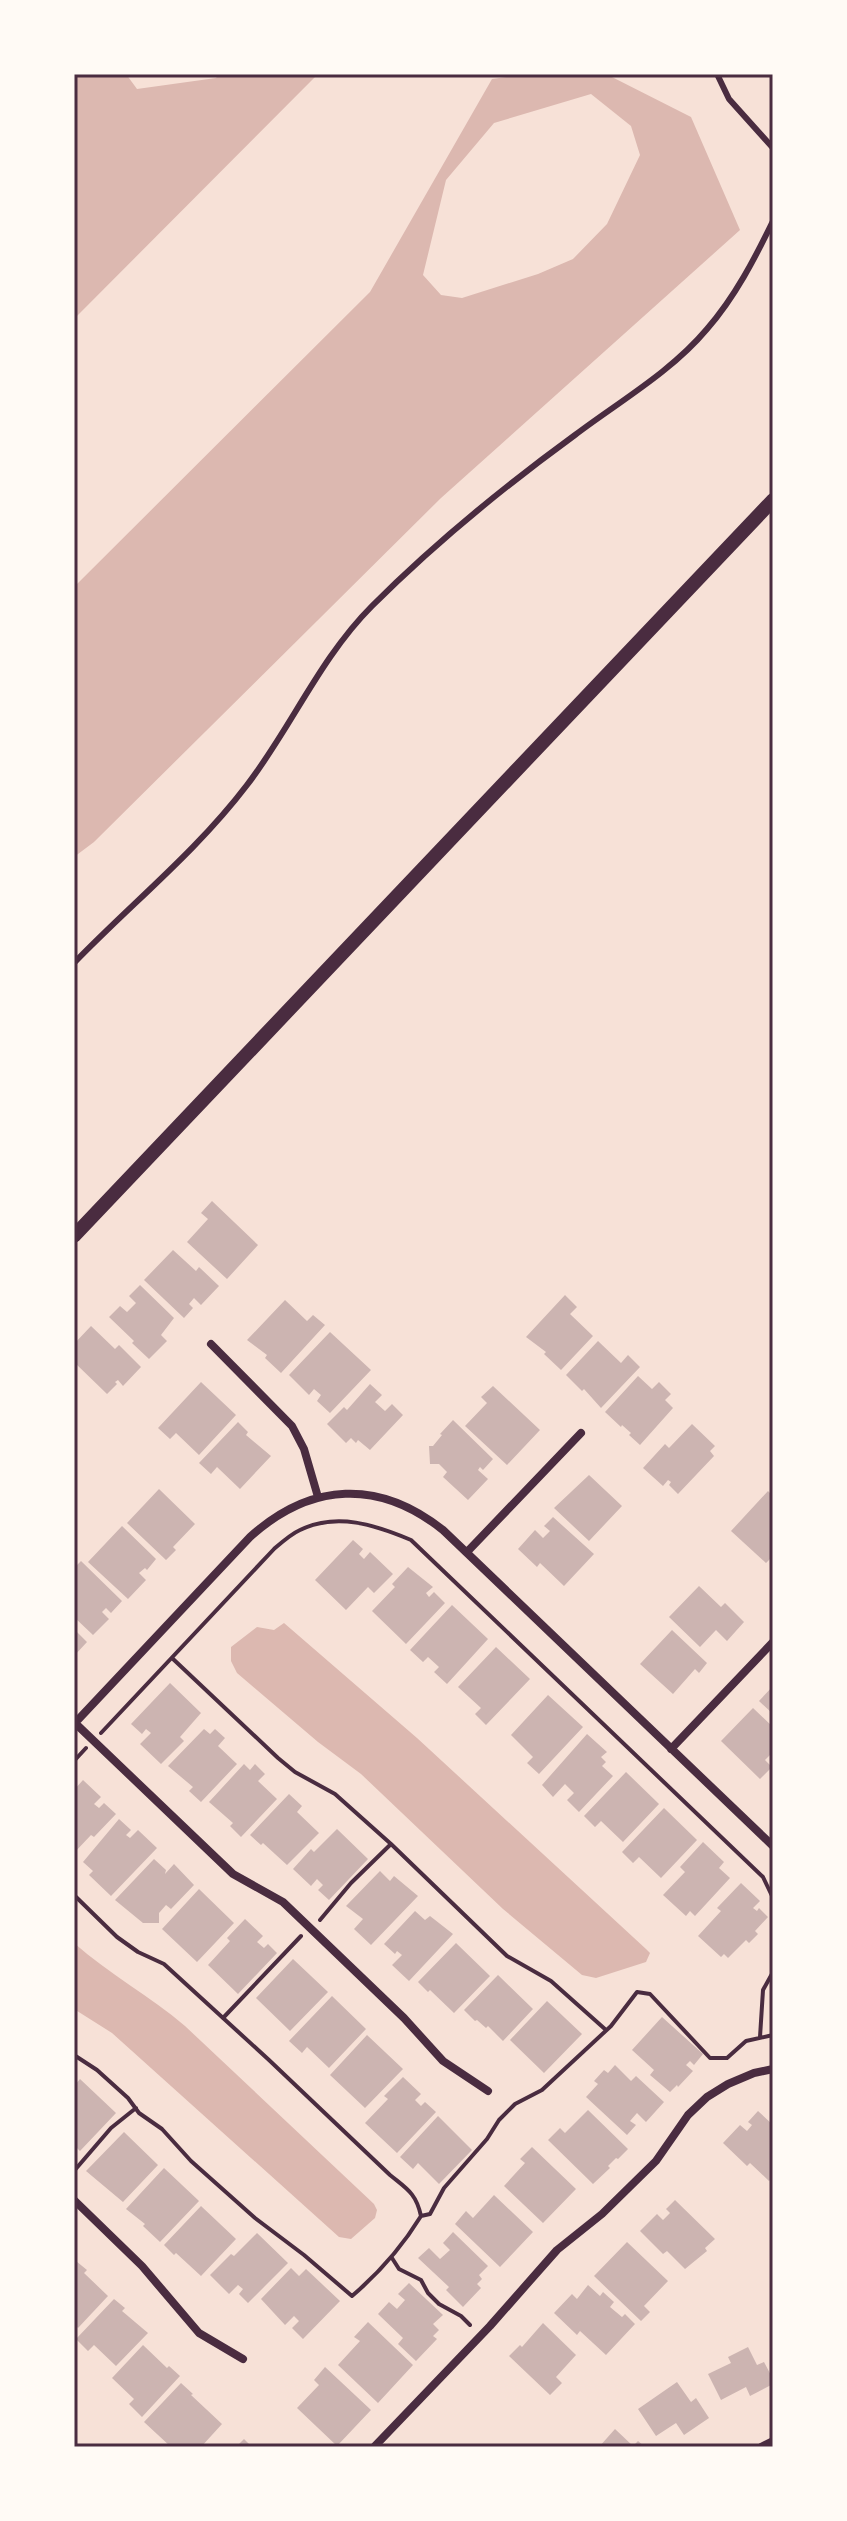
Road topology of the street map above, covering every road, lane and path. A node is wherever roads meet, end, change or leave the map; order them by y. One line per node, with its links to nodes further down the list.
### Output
1 (717, 74): 2 (lane)
2 (773, 148)
3 (773, 221): 5 (lane)
4 (773, 500): 6 (street)
5 (74, 963)
6 (74, 1236)
7 (211, 1344): 9 (street)
8 (581, 1433): 10 (street)
9 (318, 1497): 10 (street); 13 (street)
10 (467, 1552): 15 (street)
11 (773, 1642): 15 (street)
12 (172, 1658): 14 (path); 17 (path); 20 (path)
13 (74, 1723): 14 (street)
14 (94, 1741): 16 (path); 21 (street)
15 (671, 1749): 18 (street)
16 (74, 1761)
17 (391, 1844): 21 (path); 24 (path)
18 (773, 1846)
19 (74, 1895): 23 (path)
20 (773, 1898)
21 (310, 1928): 23 (path); 29 (street)
22 (773, 1972): 26 (path)
23 (223, 2018): 33 (path)
24 (606, 2030): 26 (path); 33 (path)
25 (773, 2035): 26 (path)
26 (760, 2037)
27 (74, 2055): 30 (path)
28 (773, 2069): 38 (street)
29 (488, 2091)
30 (136, 2108): 31 (path); 34 (path)
31 (74, 2171)
32 (74, 2200): 36 (street)
33 (421, 2216): 34 (path)
34 (392, 2258): 35 (path)
35 (470, 2325)
36 (243, 2359)
37 (773, 2441): 39 (street)
38 (374, 2447)
39 (761, 2447)

